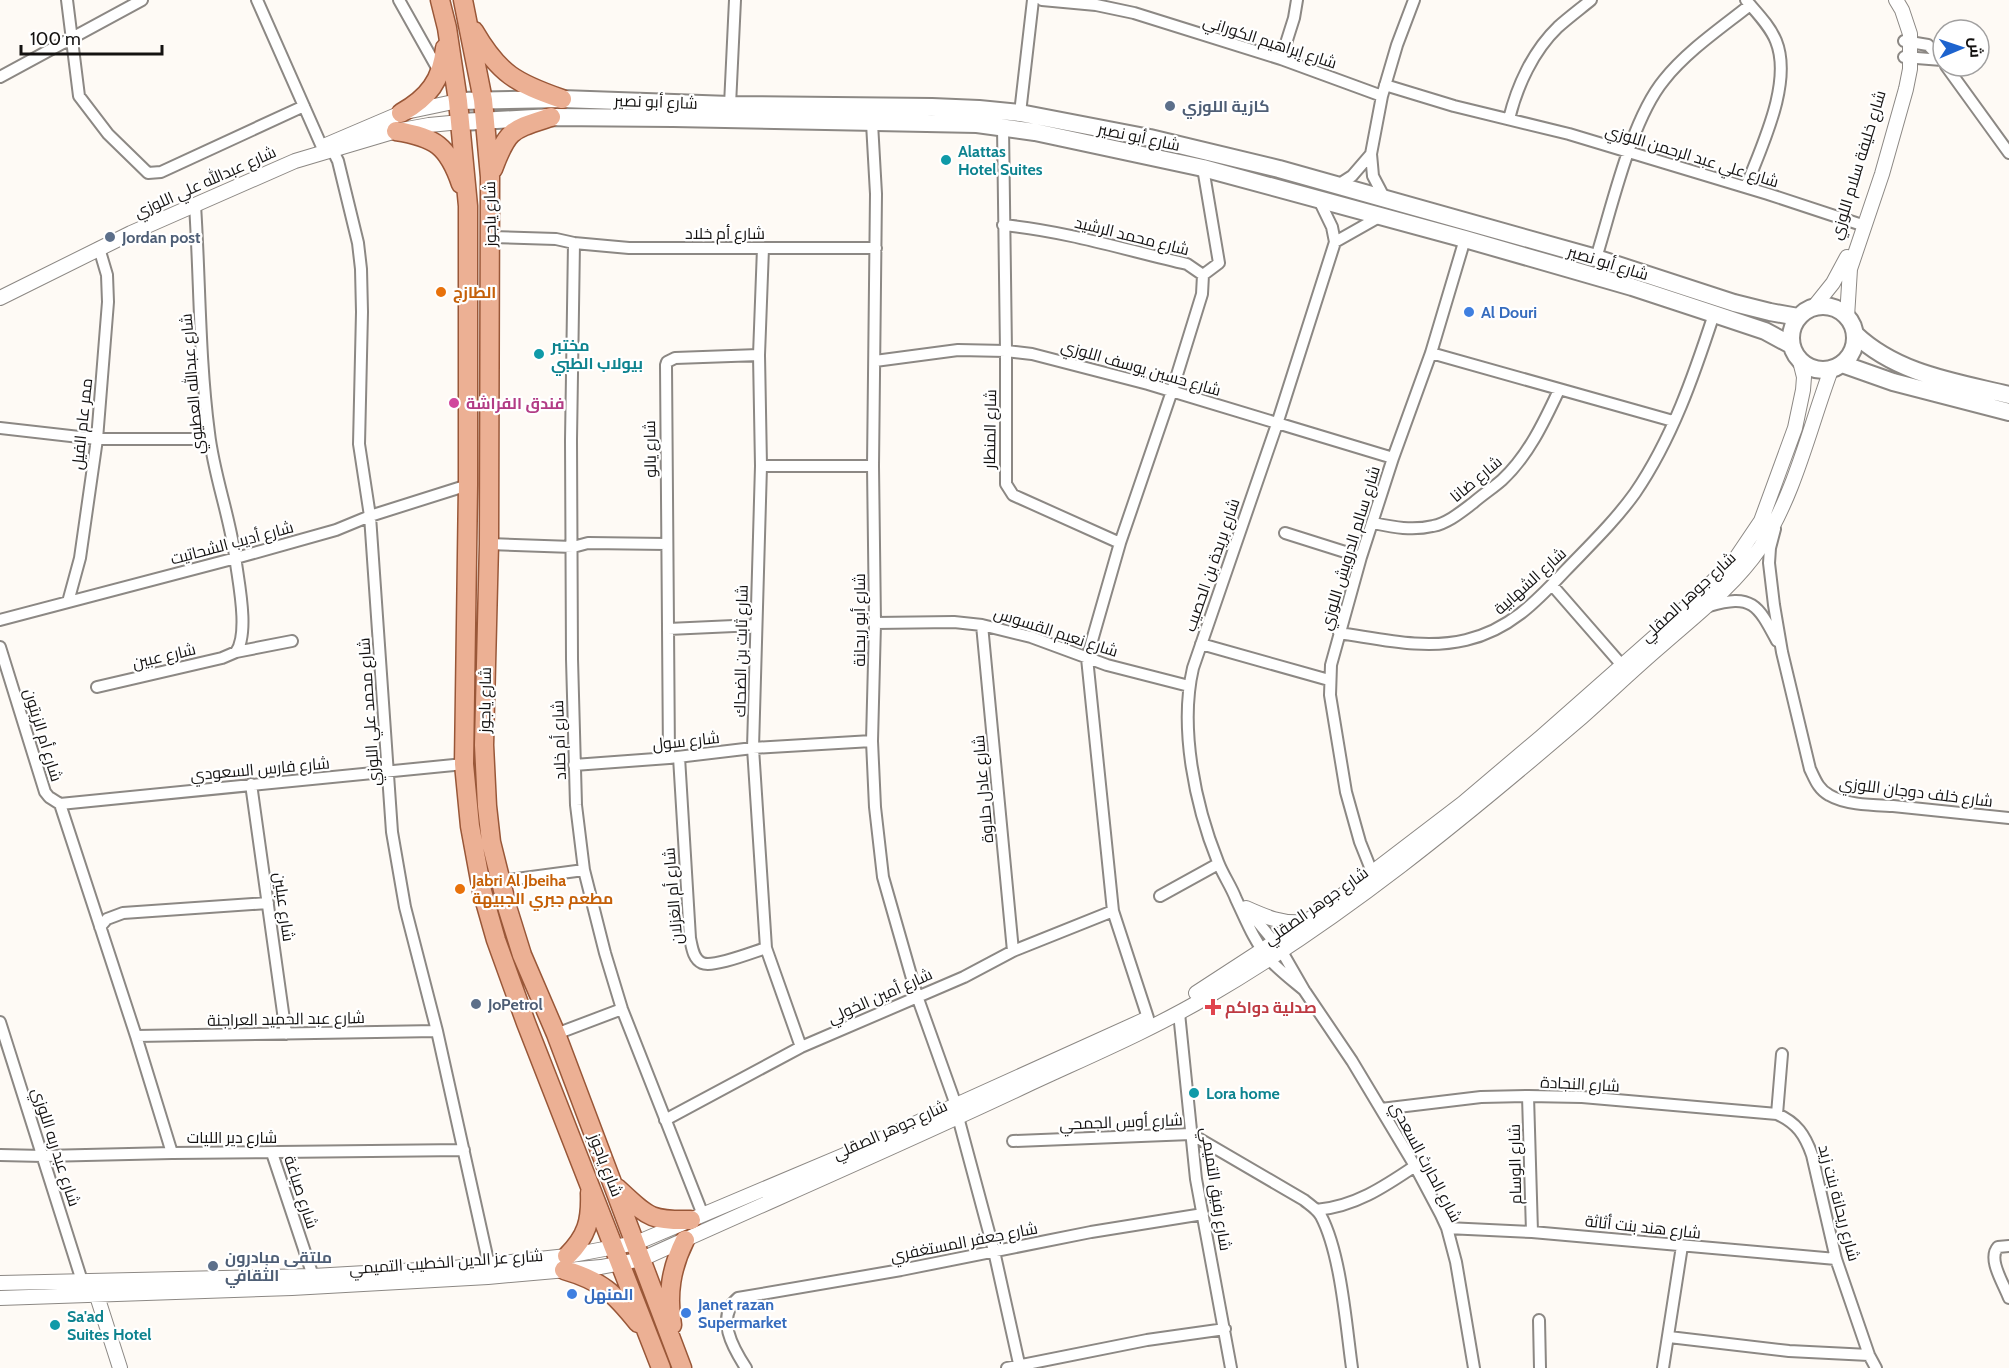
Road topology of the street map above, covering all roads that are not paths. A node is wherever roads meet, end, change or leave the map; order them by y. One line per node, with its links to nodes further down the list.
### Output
1 (67, 0): 18 (street)
2 (142, 0): 18 (street)
3 (257, 0): 32 (street, شارع محمد علي اللوزي)
4 (399, 0): 24 (street)
5 (440, 0): 17 (main road, شارع ياجوز)
6 (463, 0): 16 (main road, شارع ياجوز)
7 (735, 0): 31 (street)
8 (1033, 0): 34 (street)
9 (1042, 0): 22 (street, شارع إبراهيم الكوراني)
10 (1297, 0): 22 (street)
11 (1591, 0): 36 (street)
12 (1890, 0): 19 (street, شارع خليفة سلام اللوزي)
13 (1896, 0): 19 (street, شارع خليفة سلام اللوزي)
14 (1748, 2): 43 (street); 49 (street)
15 (1415, 3): 27 (street)
16 (466, 18): 28 (main road); 30 (main road, شارع ياجوز)
17 (447, 28): 24 (main road); 29 (main road, شارع ياجوز)
18 (72, 40): 25 (street); 32 (street)
19 (1908, 41): 20 (street); 21 (street, شارع خليفة سلام اللوزي)
20 (1931, 48)
21 (1908, 57): 23 (street); 55 (street, شارع خليفة سلام اللوزي)
22 (1281, 59): 27 (street, شارع إبراهيم الكوراني)
23 (1931, 61)
24 (440, 73): 33 (main road)
25 (0, 77)
26 (1955, 78): 44 (street)
27 (1384, 91): 36 (street, شارع علي عبد الرحمن اللوزي); 45 (street)
28 (562, 99): 30 (main road, شارع أبو نصير); 31 (main road, شارع أبو نصير)
29 (458, 100): 30 (main road, شارع أبو نصير); 33 (street, شارع عبدالله علي اللوزي); 38 (main road, شارع ياجوز)
30 (483, 100): 37 (main road, شارع ياجوز)
31 (730, 105): 34 (main road, شارع أبو نصير)
32 (304, 106): 42 (street, شارع محمد علي اللوزي)
33 (401, 113): 42 (street, شارع عبدالله علي اللوزي)
34 (1020, 113): 48 (main road, شارع أبو نصير)
35 (551, 117): 37 (main road, شارع أبو نصير); 39 (main road, شارع أبو نصير); 47 (main road)
36 (1509, 119): 43 (street, شارع علي عبد الرحمن اللوزي)
37 (486, 121): 38 (main road, شارع أبو نصير); 47 (main road, شارع ياجوز)
38 (461, 122): 41 (street, شارع عبدالله علي اللوزي); 53 (main road, شارع ياجوز)
39 (872, 123): 40 (main road, شارع أبو نصير); 63 (street, شارع أبو ريحانة)
40 (1003, 127): 46 (main road, شارع أبو نصير); 56 (street)
41 (396, 131): 42 (street, شارع عبدالله علي اللوزي); 53 (main road)
42 (328, 149): 52 (street, شارع عبدالله علي اللوزي); 93 (street, شارع محمد علي اللوزي)
43 (1628, 152): 49 (street, شارع علي عبد الرحمن اللوزي); 64 (street)
44 (2009, 153)
45 (1371, 154): 48 (street); 51 (street)
46 (1203, 168): 50 (main road, شارع أبو نصير); 65 (street)
47 (490, 177): 57 (main road, شارع ياجوز)
48 (1338, 185): 51 (main road, شارع أبو نصير)
49 (1746, 187): 55 (street, شارع علي عبد الرحمن اللوزي)
50 (1318, 198): 54 (main road, شارع أبو نصير); 59 (street)
51 (1386, 199): 64 (main road, شارع أبو نصير)
52 (195, 205): 61 (street, شارع عبدالله علي اللوزي); 87 (street, شارع عبدالله العطيوي)
53 (468, 206): 91 (main road, شارع ياجوز)
54 (1381, 216): 58 (main road, شارع أبو نصير); 59 (street)
55 (1862, 224): 67 (street, شارع خليفة سلام اللوزي); 70 (street, شارع خليفة سلام اللوزي)
56 (1003, 225): 65 (street, شارع محمد الرشيد); 73 (street)
57 (491, 237): 60 (street, شارع أم خلاد); 97 (main road, شارع ياجوز)
58 (1465, 239): 68 (main road, شارع أبو نصير); 74 (street, شارع سالم الدرويش اللوزي)
59 (1335, 242): 84 (street, شارع بريدة بن الحصيب)
60 (574, 243): 62 (street, شارع أم خلاد); 99 (street, شارع أم خلاد)
61 (99, 248): 66 (street, شارع عبدالله علي اللوزي); 86 (street, ممر عام الفيل)
62 (763, 248): 63 (street, شارع أم خلاد); 75 (street, شارع ثابت بن الضحاك)
63 (876, 249): 76 (street, شارع أبو ريحانة)
64 (1596, 258): 69 (main road, شارع أبو نصير)
65 (1203, 275): 80 (street, شارع محمد الرشيد)
66 (0, 298)
67 (1813, 308): 69 (main road); 70 (main road)
68 (1714, 314): 72 (main road, شارع أبو نصير); 83 (street, شارع الشهابية)
69 (1798, 317): 72 (main road)
70 (1847, 317): 71 (main road)
71 (1855, 334): 78 (main road); 81 (main road)
72 (1791, 345): 77 (main road)
73 (1006, 351): 76 (street, شارع حسين يوسف اللوزي); 80 (street, شارع حسين يوسف اللوزي); 96 (street, شارع المنطار)
74 (1431, 353): 79 (street); 88 (street, شارع سالم الدرويش اللوزي)
75 (759, 355): 89 (street, شارع ثابت بن الضحاك); 98 (street, شارع يالو)
76 (875, 361): 90 (street, شارع أبو ريحانة)
77 (1800, 361): 78 (main road); 117 (street, شارع جوهر الصقلي)
78 (1836, 367): 82 (main road); 92 (street, شارع جوهر الصقلي)
79 (1559, 390): 83 (street); 94 (street, شارع ضانا)
80 (1172, 391): 84 (street, شارع حسين يوسف اللوزي); 96 (street)
81 (2009, 395)
82 (2009, 412)
83 (1673, 421): 102 (street, شارع الشهابية)
84 (1277, 424): 88 (street, شارع حسين يوسف اللوزي); 112 (street, شارع بريدة بن الحصيب)
85 (1, 425): 86 (street)
86 (97, 439): 87 (street); 103 (street, ممر عام الفيل)
87 (209, 439): 101 (street, شارع عبدالله العطيوي)
88 (1393, 458): 94 (street, شارع سالم الدرويش اللوزي)
89 (761, 466): 90 (street); 107 (street, شارع ثابت بن الضحاك)
90 (873, 466): 106 (street, شارع أبو ريحانة)
91 (468, 485): 93 (street, شارع أديب الشحاتيت); 124 (main road, شارع ياجوز)
92 (1780, 509): 104 (street, شارع جوهر الصقلي); 115 (street, شارع خلف دوجان اللوزي)
93 (370, 516): 101 (street, شارع أديب الشحاتيت); 126 (street, شارع محمد علي اللوزي)
94 (1373, 523): 100 (street, شارع سالم الدرويش اللوزي)
95 (1285, 533): 100 (street)
96 (1120, 543): 116 (street)
97 (489, 544): 99 (street); 133 (main road, شارع ياجوز)
98 (667, 544): 99 (street); 109 (street, شارع يالو)
99 (573, 547): 125 (street, شارع أم خلاد)
100 (1361, 557): 110 (street, شارع سالم الدرويش اللوزي)
101 (236, 558): 103 (street, شارع أديب الشحاتيت); 114 (street)
102 (1552, 585): 110 (street, شارع الشهابية); 117 (street)
103 (68, 602): 105 (street, شارع أديب الشحاتيت)
104 (1706, 606): 115 (street, شارع خلف دوجان اللوزي); 117 (street, شارع جوهر الصقلي)
105 (0, 620)
106 (875, 623): 108 (street, شارع نعيم القسوس); 121 (street, شارع أبو ريحانة)
107 (756, 625): 109 (street); 122 (street, شارع ثابت بن الضحاك)
108 (982, 625): 116 (street, شارع نعيم القسوس); 142 (street, شارع عادل حلاوة)
109 (668, 629): 123 (street, شارع يالو)
110 (1340, 633): 118 (street, شارع سالم الدرويش اللوزي)
111 (292, 641): 114 (street, شارع عبين)
112 (1201, 644): 118 (street); 119 (street, شارع بريدة بن الحصيب)
113 (0, 647): 128 (street, شارع أم الزيتون)
114 (236, 652): 120 (street, شارع عبين)
115 (1782, 652): 129 (street, شارع خلف دوجان اللوزي)
116 (1087, 658): 119 (street, شارع نعيم القسوس); 137 (street)
117 (1627, 670): 132 (street, شارع جوهر الصقلي); 140 (street, شارع جوهر الصقلي)
118 (1329, 680): 132 (street, شارع سالم الدرويش اللوزي)
119 (1189, 686): 130 (street, شارع بريدة بن الحصيب)
120 (97, 687)
121 (872, 741): 122 (street, شارع سول); 145 (street, شارع أبو ريحانة)
122 (753, 748): 123 (street, شارع سول); 141 (street, شارع ثابت بن الضحاك)
123 (674, 758): 125 (street, شارع سول); 141 (street, شارع أم الغزلان)
124 (464, 764): 126 (street, شارع فارس السعودي); 169 (main road, شارع ياجوز)
125 (574, 765): 131 (street, شارع أم خلاد)
126 (388, 772): 127 (street, شارع فارس السعودي); 150 (street, شارع محمد علي اللوزي)
127 (251, 784): 128 (street, شارع فارس السعودي); 135 (street, شارع عبلين)
128 (60, 804): 139 (street, شارع أم الزيتون)
129 (2009, 818)
130 (1218, 864): 134 (street); 136 (street, شارع بريدة بن الحصيب)
131 (584, 870): 133 (street); 146 (street, شارع أم خلاد)
132 (1372, 872): 138 (street, شارع جوهر الصقلي)
133 (501, 881): 152 (main road, شارع ياجوز)
134 (1160, 896)
135 (268, 903): 139 (street); 151 (street, شارع عبلين)
136 (1242, 905): 138 (street); 140 (street, شارع بريدة بن الحصيب); 143 (street, شارع بريدة بن الحصيب)
137 (1113, 911): 142 (street, شارع أمين الخولي); 148 (street)
138 (1304, 922): 140 (street, شارع جوهر الصقلي)
139 (100, 927): 153 (street, شارع أم الزيتون)
140 (1278, 946): 143 (street, شارع جوهر الصقلي); 144 (street, شارع الحارث السعدي)
141 (766, 948): 154 (street, شارع ثابت بن الضحاك)
142 (1013, 951): 145 (street, شارع أمين الخولي)
143 (1266, 955): 144 (street, شارع الحارث السعدي); 147 (street, شارع جوهر الصقلي); 148 (street, شارع جوهر الصقلي)
144 (1304, 990): 157 (street, شارع الحارث السعدي)
145 (916, 996): 154 (street, شارع أمين الخولي); 158 (street, شارع أبو ريحانة)
146 (622, 1009): 152 (street); 160 (street, شارع أم خلاد)
147 (1179, 1013): 158 (street, شارع جوهر الصقلي); 161 (street, شارع رفيق التميمي)
148 (1148, 1018): 158 (street, شارع جوهر الصقلي)
149 (0, 1022): 167 (street, شارع عبد ربه اللوزي)
150 (437, 1031): 151 (street, شارع عبد الحميد العراجنة); 163 (street, شارع محمد علي اللوزي)
151 (286, 1034): 153 (street, شارع عبد الحميد العراجنة)
152 (556, 1034): 170 (main road, شارع ياجوز)
153 (136, 1036): 164 (street, شارع أم الزيتون)
154 (801, 1047): 160 (street, شارع أمين الخولي)
155 (1782, 1054): 159 (street)
156 (1528, 1096): 157 (street, شارع النجادة); 159 (street, شارع النجادة); 175 (street, شارع الوسام)
157 (1381, 1110): 168 (street, شارع الحارث السعدي)
158 (957, 1111): 173 (street, شارع جوهر الصقلي); 176 (street, شارع جوهر الصقلي); 181 (street, شارع أبو ريحانة)
159 (1777, 1114): 182 (street, شارع ريحانة بنت زيد)
160 (665, 1120): 173 (street, شارع أم خلاد)
161 (1191, 1134): 162 (street, شارع أوس الجمحي); 171 (street, شارع أوس الجمحي); 172 (street, شارع رفيق التميمي)
162 (1013, 1141)
163 (464, 1150): 165 (street, شارع دير الليات); 185 (street, شارع محمد علي اللوزي)
164 (172, 1152): 165 (street, شارع دير الليات); 167 (street, شارع دير الليات)
165 (272, 1153): 186 (street, شارع صياغة)
166 (0, 1155): 167 (street, شارع دير الليات)
167 (43, 1156): 187 (street, شارع عبد ربه اللوزي)
168 (1415, 1166): 171 (street); 174 (street, شارع الحارث السعدي)
169 (587, 1176): 179 (main road, شارع ياجوز); 183 (main road)
170 (613, 1183): 173 (main road); 180 (main road, شارع ياجوز)
171 (1316, 1210): 204 (street)
172 (1203, 1214): 181 (street, شارع جعفر المستغفري); 193 (street, شارع رفيق التميمي)
173 (697, 1218): 180 (street, شارع جوهر الصقلي)
174 (1447, 1228): 175 (street, شارع هند بنت أثاثة); 205 (street, شارع الحارث السعدي)
175 (1532, 1232): 177 (street, شارع هند بنت أثاثة)
176 (685, 1240): 180 (street, شارع جوهر الصقلي); 197 (main road)
177 (1682, 1246): 182 (street, شارع هند بنت أثاثة); 194 (street)
178 (2009, 1246): 191 (street)
179 (614, 1247): 180 (street, شارع عز الدين الخطيب التميمي); 183 (street, شارع عز الدين الخطيب التميمي); 184 (main road, شارع ياجوز)
180 (639, 1251): 184 (street, شارع عز الدين الخطيب التميمي); 197 (main road, شارع ياجوز)
181 (994, 1251): 199 (street, شارع أبو ريحانة); 201 (street, شارع جعفر المستغفري)
182 (1836, 1259): 196 (street, شارع ريحانة بنت زيد)
183 (566, 1263): 184 (street, شارع عز الدين الخطيب التميمي); 185 (street, شارع عز الدين الخطيب التميمي); 189 (street, شارع عز الدين الخطيب التميمي); 195 (main road)
184 (621, 1264): 195 (main road, شارع ياجوز)
185 (489, 1265): 186 (street, شارع عز الدين الخطيب التميمي)
186 (313, 1276): 187 (street, شارع عز الدين الخطيب التميمي)
187 (82, 1281): 188 (street, شارع عز الدين الخطيب التميمي)
188 (0, 1283)
189 (97, 1296): 190 (street, شارع عز الدين الخطيب التميمي); 200 (street)
190 (0, 1298)
191 (2009, 1298)
192 (1539, 1320): 206 (street)
193 (1225, 1329): 199 (street); 203 (street, شارع رفيق التميمي)
194 (1669, 1337): 196 (street); 207 (street)
195 (651, 1339): 198 (main road, شارع ياجوز)
196 (1869, 1355): 208 (street, شارع ريحانة بنت زيد)
197 (680, 1362)
198 (658, 1365)
199 (1020, 1367): 202 (street)
200 (120, 1368)
201 (746, 1368)
202 (1007, 1368)
203 (1231, 1368)
204 (1352, 1368)
205 (1474, 1368)
206 (1540, 1368)
207 (1663, 1368)
208 (1876, 1368)

